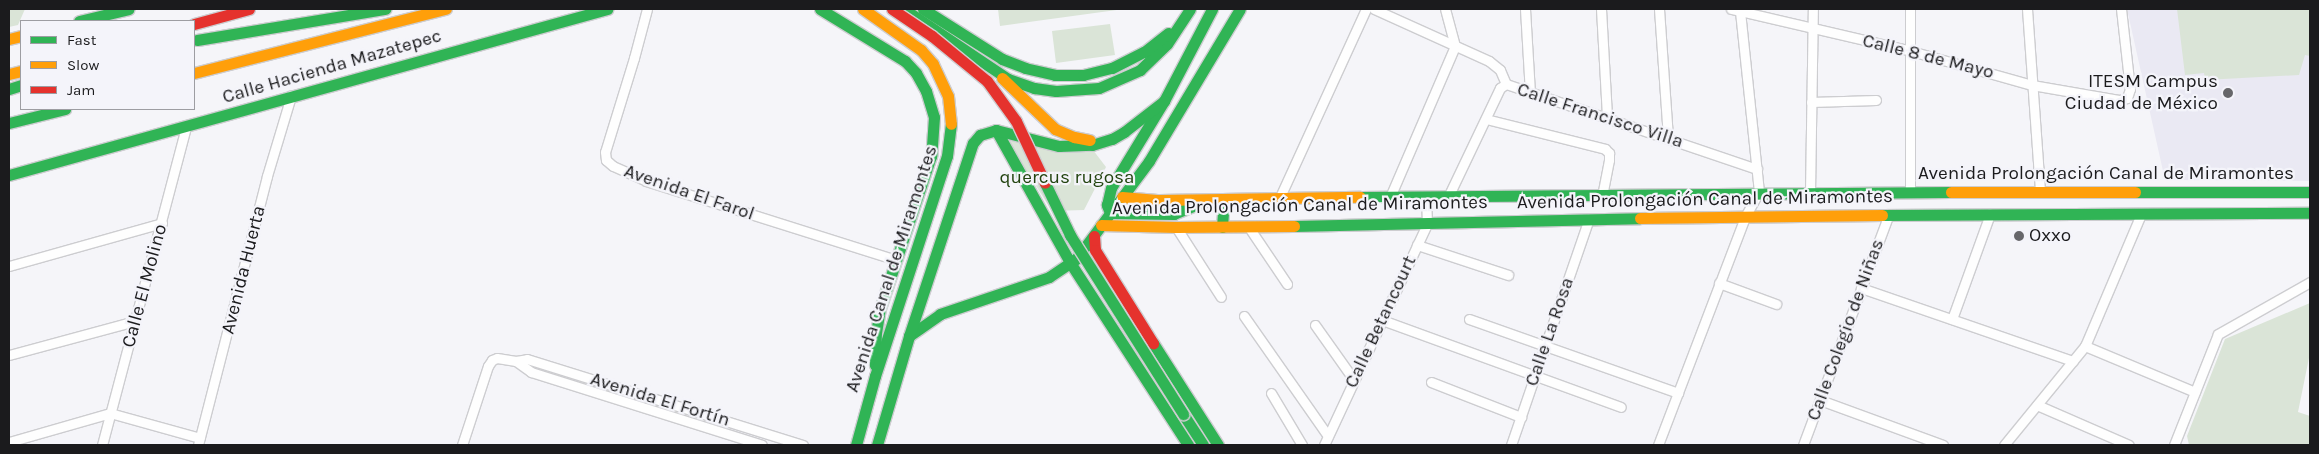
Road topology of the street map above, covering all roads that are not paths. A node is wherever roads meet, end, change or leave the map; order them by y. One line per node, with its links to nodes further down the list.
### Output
1 (129, 9): 27 (main road)
2 (249, 9): 28 (main road)
3 (322, 9): 30 (main road)
4 (385, 9): 30 (main road)
5 (446, 9): 34 (main road)
6 (607, 9): 38 (main road, Calle Hacienda Mazatepec)
7 (647, 9): 80 (street, Avenida El Farol)
8 (820, 9): 80 (main road)
9 (864, 9): 105 (main road, Avenida Canal de Miramontes)
10 (892, 9): 126 (main road, bridge)
11 (904, 9): 33 (main road)
12 (923, 9): 13 (main road)
13 (1190, 9): 33 (main road)
14 (1212, 9): 39 (main road)
15 (1240, 9): 58 (main road)
16 (1366, 9): 62 (street)
17 (1374, 9): 31 (street, Calle Francisco Villa)
18 (1445, 9): 31 (street)
19 (1525, 9): 37 (street)
20 (1601, 9): 43 (street)
21 (1659, 9): 48 (street)
22 (1813, 9): 29 (street)
23 (1910, 9): 32 (street)
24 (2027, 9): 36 (street)
25 (2121, 9): 36 (street, Calle 8 de Mayo)
26 (1735, 10): 29 (street, Calle 8 de Mayo); 50 (street)
27 (83, 20)
28 (195, 24)
29 (1813, 29): 32 (street, Calle 8 de Mayo); 41 (street)
30 (195, 41)
31 (1455, 46): 35 (street, Calle Francisco Villa); 59 (street)
32 (1910, 51): 36 (street, Calle 8 de Mayo); 54 (street)
33 (996, 72): 49 (main road)
34 (195, 73)
35 (1506, 84): 37 (street, Calle Francisco Villa); 44 (street)
36 (2032, 85): 55 (street)
37 (1530, 93): 43 (street, Calle Francisco Villa)
38 (291, 96): 46 (main road, Calle Hacienda Mazatepec); 118 (street, Avenida Huerta)
39 (1166, 98): 49 (main road); 65 (main road)
40 (1876, 100): 41 (street)
41 (1811, 102): 53 (street)
42 (61, 110): 45 (main road)
43 (1607, 118): 48 (street, Calle Francisco Villa)
44 (1486, 119): 57 (street); 61 (street)
45 (9, 123)
46 (186, 126): 51 (main road, Calle Hacienda Mazatepec); 72 (street, Calle El Molino)
47 (996, 130): 49 (main road); 81 (main road); 98 (main road, Avenida Canal de Miramontes)
48 (1668, 138): 50 (street, Calle Francisco Villa)
49 (1112, 139)
50 (1757, 169): 52 (street)
51 (9, 175)
52 (1759, 192): 53 (main road, Avenida Prolongación Canal de Miramontes); 57 (main road, Avenida Prolongación Canal de Miramontes); 70 (street)
53 (1810, 192): 54 (main road, Avenida Prolongación Canal de Miramontes)
54 (1910, 192): 55 (main road, Avenida Prolongación Canal de Miramontes)
55 (2040, 192): 56 (main road, Avenida Prolongación Canal de Miramontes)
56 (2310, 192)
57 (1602, 194): 61 (main road, Avenida Prolongación Canal de Miramontes)
58 (1122, 197): 63 (main road, Avenida Prolongación Canal de Miramontes); 65 (main road)
59 (1390, 197): 60 (main road, Avenida Prolongación Canal de Miramontes); 62 (main road, Avenida Prolongación Canal de Miramontes)
60 (1426, 197): 61 (main road, Avenida Prolongación Canal de Miramontes); 73 (street, Calle Betancourt)
61 (1448, 197)
62 (1279, 199): 64 (main road, Avenida Prolongación Canal de Miramontes)
63 (1208, 200): 64 (main road, Avenida Prolongación Canal de Miramontes); 65 (main road)
64 (1224, 200): 77 (main road)
65 (1110, 213): 74 (main road)
66 (2310, 213): 69 (main road, Avenida Prolongación Canal de Miramontes)
67 (1889, 214): 68 (main road, Avenida Prolongación Canal de Miramontes); 70 (main road, Avenida Prolongación Canal de Miramontes); 89 (street, Calle Colegio de Niñas)
68 (1990, 214): 69 (main road, Avenida Prolongación Canal de Miramontes); 94 (street)
69 (2141, 214): 100 (street)
70 (1746, 215): 71 (main road, Avenida Prolongación Canal de Miramontes); 87 (street)
71 (1589, 219): 73 (main road, Avenida Prolongación Canal de Miramontes); 99 (street, Calle La Rosa)
72 (162, 223): 82 (street); 96 (street, Calle El Molino)
73 (1427, 224): 75 (main road, Avenida Prolongación Canal de Miramontes); 79 (street, Calle Betancourt)
74 (1101, 225): 76 (main road, Avenida Prolongación Canal de Miramontes); 78 (main road)
75 (1248, 226): 77 (main road, Avenida Prolongación Canal de Miramontes); 88 (street)
76 (1176, 227): 77 (main road, Avenida Prolongación Canal de Miramontes); 90 (street)
77 (1222, 227)
78 (1094, 236): 81 (main road); 83 (main road)
79 (1418, 245): 84 (street); 95 (street, Calle Betancourt)
80 (897, 260): 105 (main road)
81 (1071, 264): 85 (main road); 98 (main road)
82 (9, 266)
83 (1107, 269): 85 (main road); 127 (main road)
84 (1508, 275)
85 (1082, 282): 125 (main road)
86 (2310, 282): 108 (street)
87 (1719, 283): 91 (street); 110 (street)
88 (1287, 284)
89 (1861, 288): 94 (street); 111 (street, Calle Colegio de Niñas)
90 (1221, 296)
91 (1776, 304)
92 (1244, 316): 116 (street)
93 (1469, 319): 99 (street)
94 (1952, 319): 103 (street)
95 (1382, 320): 104 (street); 106 (street, Calle Betancourt)
96 (135, 321): 101 (street); 114 (street, Calle El Molino)
97 (1315, 325): 106 (street)
98 (908, 336): 124 (main road, Avenida Canal de Miramontes)
99 (1545, 344): 104 (street, Calle La Rosa); 110 (street)
100 (2085, 346): 103 (street); 108 (street)
101 (9, 355)
102 (516, 361): 120 (street, Avenida El Fortín); 121 (street, Avenida El Fortín); 122 (street, Avenida El Fortín)
103 (2073, 361): 112 (street)
104 (1535, 375): 113 (street); 115 (street, Calle La Rosa)
105 (876, 376): 123 (main road, Avenida Canal de Miramontes)
106 (1354, 380): 116 (street, Calle Betancourt)
107 (1431, 382): 115 (street)
108 (2195, 392): 136 (street)
109 (1271, 393): 128 (street)
110 (1678, 393): 131 (street)
111 (1820, 400): 132 (street, Calle Colegio de Niñas); 133 (street)
112 (2037, 405): 134 (street); 135 (street)
113 (1621, 407)
114 (110, 413): 117 (street); 118 (street); 119 (street, Calle El Molino)
115 (1521, 417): 130 (street, Calle La Rosa)
116 (1328, 436): 129 (street, Calle Betancourt)
117 (9, 442)
118 (199, 442)
119 (102, 445)
120 (462, 445)
121 (762, 445)
122 (803, 445)
123 (856, 445)
124 (877, 445)
125 (1188, 445)
126 (1203, 445)
127 (1218, 445)
128 (1302, 445)
129 (1324, 445)
130 (1511, 445)
131 (1658, 445)
132 (1803, 445)
133 (1943, 445)
134 (2004, 445)
135 (2129, 445)
136 (2174, 445)

